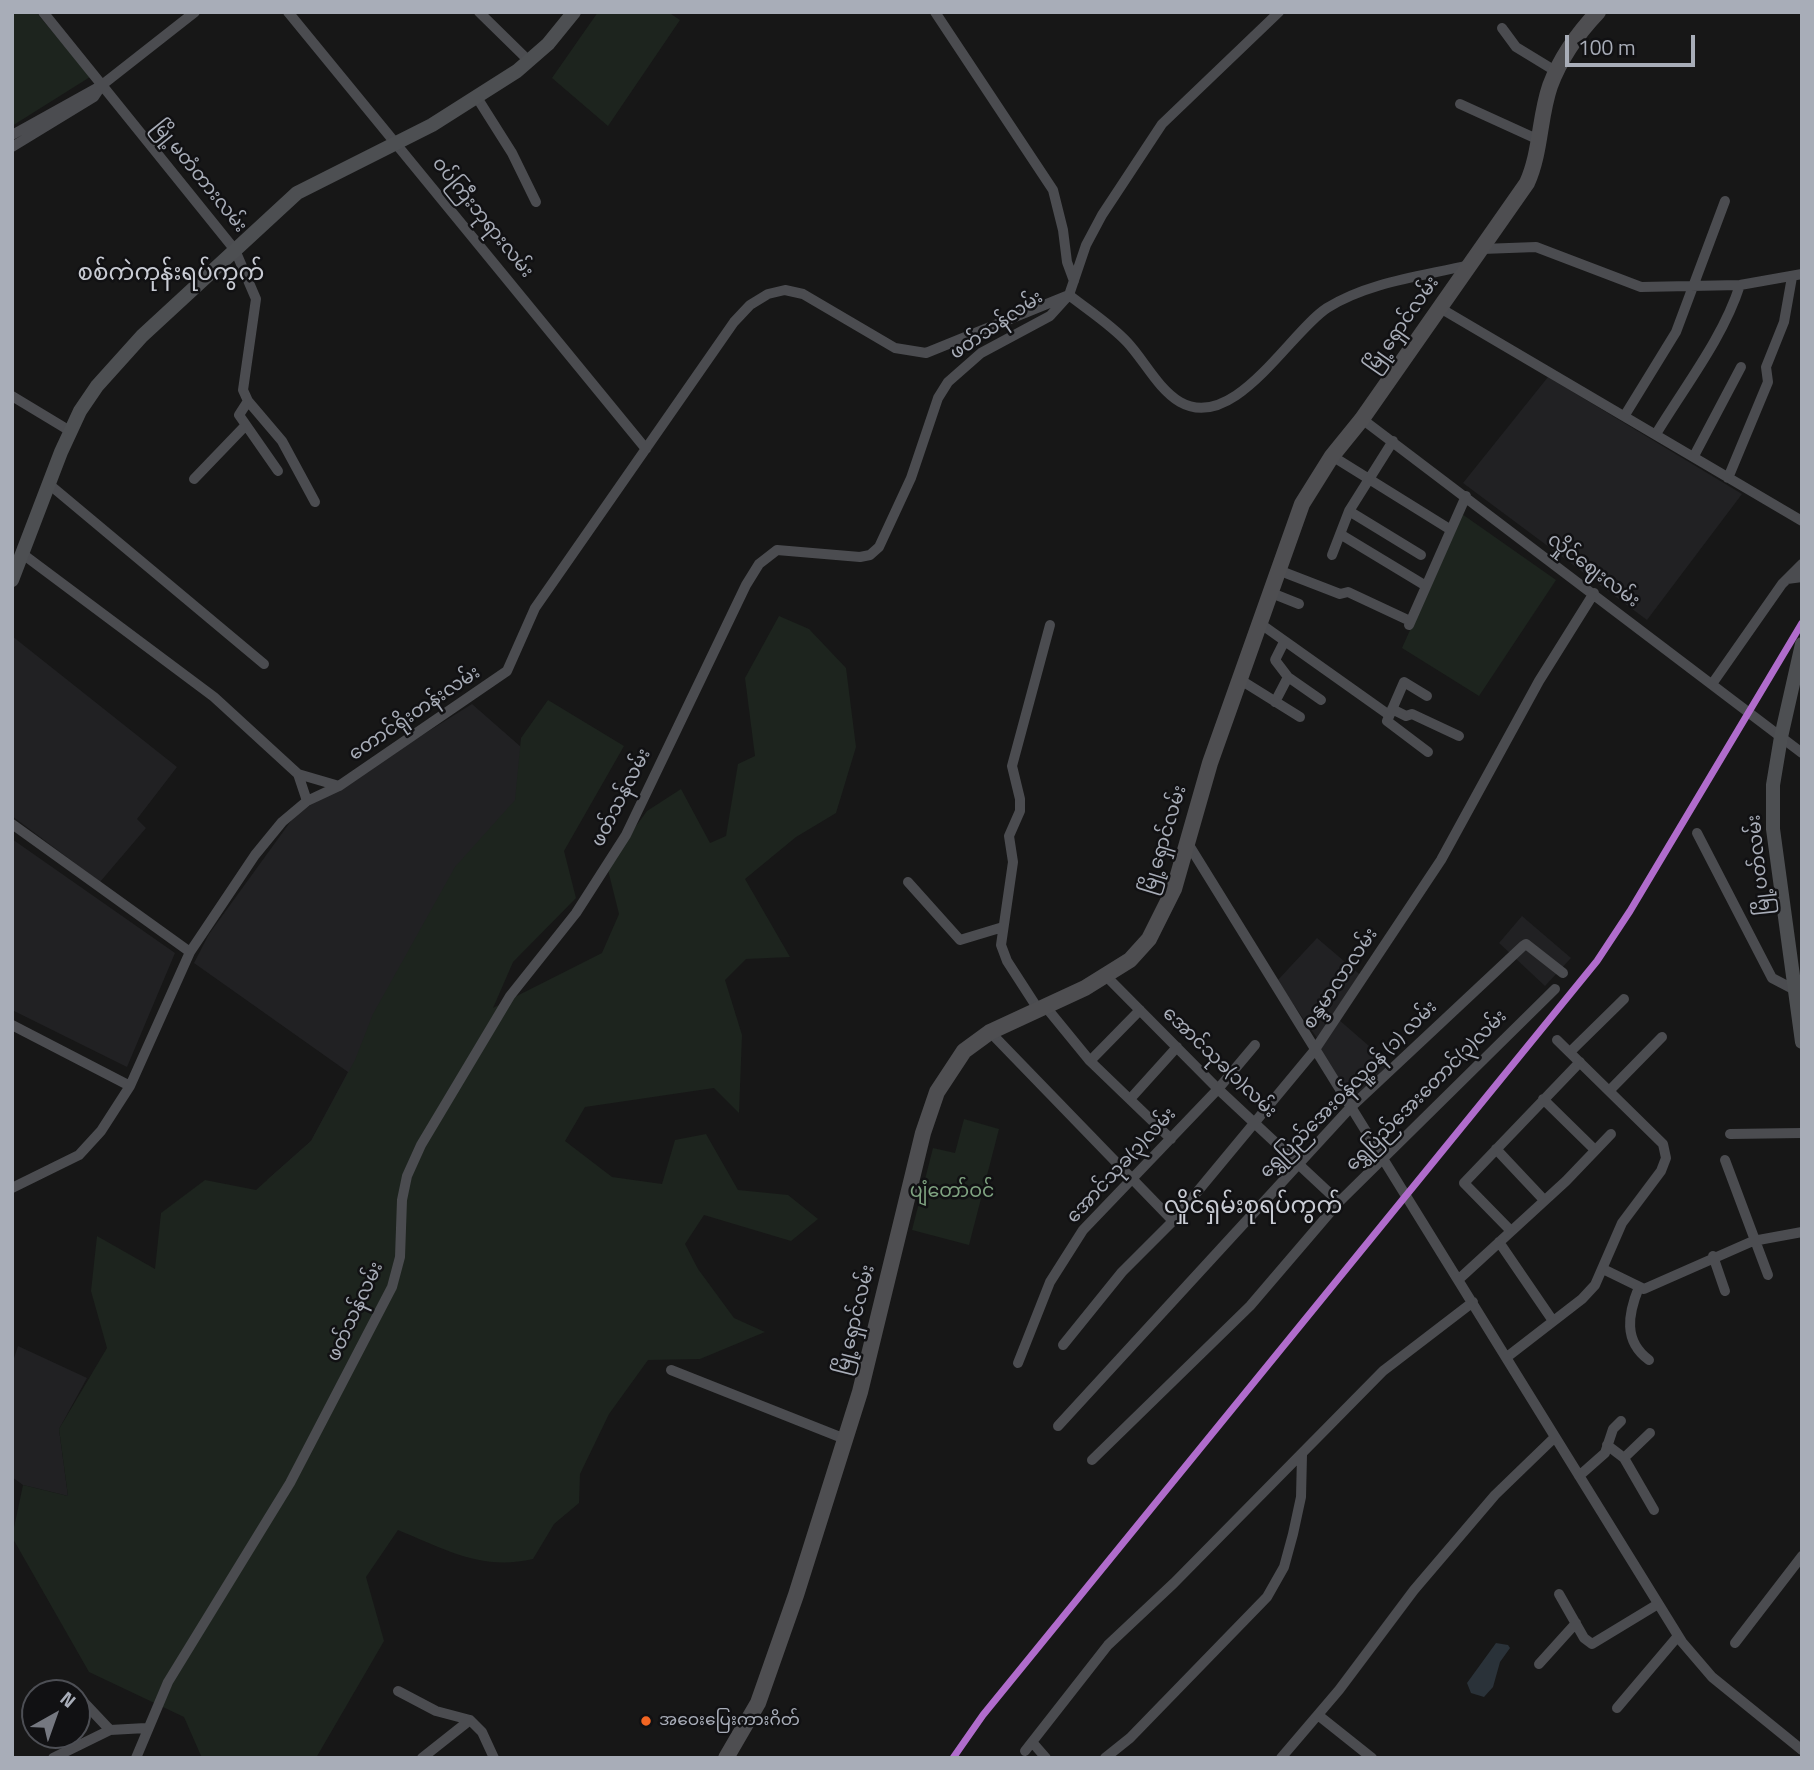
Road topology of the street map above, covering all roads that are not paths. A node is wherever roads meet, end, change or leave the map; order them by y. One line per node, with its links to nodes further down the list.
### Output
1 (43, 12): 12 (street, မြို့မတံတားလမ်း)
2 (195, 12): 12 (street)
3 (288, 12): 17 (street, ဝပ်ကြီးဘုရားလမ်း)
4 (479, 12): 10 (street)
5 (574, 12): 10 (main road)
6 (936, 12): 25 (street)
7 (1279, 12): 25 (street, ဖတ်သန်လမ်း)
8 (1598, 12): 11 (highway, မြို့ရှောင်လမ်း)
9 (1502, 28): 11 (street)
10 (528, 61): 13 (main road)
11 (1557, 72): 16 (highway, မြို့ရှောင်လမ်း)
12 (102, 85): 15 (street); 18 (street); 22 (street, မြို့မတံတားလမ်း)
13 (476, 96): 17 (main road); 20 (street)
14 (1460, 104): 16 (street)
15 (12, 135)
16 (1539, 140): 21 (highway, မြို့ရှောင်လမ်း)
17 (397, 142): 22 (main road); 39 (street, ဝပ်ကြီးဘုရားလမ်း)
18 (12, 147)
19 (1725, 201): 27 (street)
20 (536, 202)
21 (1482, 249): 23 (highway, မြို့ရှောင်လမ်း); 27 (street)
22 (235, 250): 32 (street, မြို့မတံတားလမ်း); 36 (main road)
23 (1469, 265): 28 (street); 29 (highway, မြို့ရှောင်လမ်း)
24 (1797, 275): 26 (street); 44 (street)
25 (1074, 281): 28 (street, ဖတ်သန်လမ်း)
26 (1740, 285): 27 (street); 37 (street)
27 (1691, 287): 33 (street)
28 (1069, 295): 39 (street, တောင်ရိုးတန်းလမ်း); 170 (street, ဖတ်သန်လမ်း)
29 (1440, 308): 33 (street); 34 (highway, မြို့ရှောင်လမ်း)
30 (1741, 367): 41 (street)
31 (12, 396): 36 (street)
32 (245, 396): 35 (street, မြို့မတံတားလမ်း); 48 (street)
33 (1625, 415): 37 (street)
34 (1362, 419): 38 (street, လှိုင်ဈေးလမ်း); 40 (highway, မြို့ရှောင်လမ်း)
35 (245, 426): 42 (street); 45 (street)
36 (69, 431): 46 (main road)
37 (1656, 434): 41 (street)
38 (1392, 441): 43 (street); 47 (street, လှိုင်ဈေးလမ်း)
39 (646, 449): 83 (street, တောင်ရိုးတန်းလမ်း)
40 (1332, 456): 43 (street); 57 (highway, မြို့ရှောင်လမ်း)
41 (1694, 456): 44 (street)
42 (278, 471)
43 (1369, 477): 49 (street); 51 (street)
44 (1728, 478): 50 (street)
45 (194, 479)
46 (50, 485): 53 (main road); 69 (street)
47 (1466, 496): 51 (street); 63 (street, လှိုင်ဈေးလမ်း)
48 (315, 502)
49 (1349, 511): 52 (street); 55 (street)
50 (1802, 521)
51 (1451, 530): 61 (street)
52 (1340, 534): 54 (street); 61 (street)
53 (24, 555): 60 (main road); 82 (street)
54 (1332, 555)
55 (1421, 555)
56 (1802, 564): 59 (street)
57 (1278, 570): 61 (street); 62 (highway, မြို့ရှောင်လမ်း)
58 (1802, 577): 59 (street)
59 (1787, 579): 72 (street)
60 (12, 580)
61 (1426, 586)
62 (1269, 592): 64 (street); 65 (highway, မြို့ရှောင်လမ်း)
63 (1594, 593): 72 (street, လှိုင်ဈေးလမ်း); 105 (street, စန္ဒမာလာလမ်း)
64 (1299, 604)
65 (1258, 622): 67 (street); 71 (highway, မြို့ရှောင်လမ်း)
66 (1050, 625): 89 (street)
67 (1284, 642): 70 (street); 76 (street)
68 (1802, 644): 79 (main road, မြို့ပတ်လမ်း)
69 (264, 664)
70 (1288, 677): 74 (street); 75 (street)
71 (1239, 679): 75 (street); 87 (highway, မြို့ရှောင်လမ်း)
72 (1712, 684): 79 (street, လှိုင်ဈေးလမ်း)
73 (1427, 696): 76 (street)
74 (1321, 700)
75 (1275, 702): 77 (street)
76 (1391, 712): 78 (street); 80 (street)
77 (1300, 717)
78 (1459, 736)
79 (1781, 737): 81 (street, လှိုင်ဈေးလမ်း); 94 (main road, မြို့ပတ်လမ်း)
80 (1428, 752)
81 (1802, 753)
82 (298, 774): 83 (street); 84 (street)
83 (339, 786): 84 (street, တောင်ရိုးတန်းလမ်း)
84 (307, 801): 90 (street, တောင်ရိုးတန်းလမ်း)
85 (12, 824): 90 (street)
86 (1698, 833): 94 (street)
87 (1187, 842): 92 (highway, မြို့ရှောင်လမ်း); 105 (street)
88 (908, 882): 89 (street)
89 (1003, 927): 96 (street)
90 (190, 951): 109 (street, တောင်ရိုးတန်းလမ်း)
91 (1563, 973): 114 (street, ရွှေပြည်အေးဝန်လူ့ဝန် (၁) လမ်း)
92 (1105, 975): 96 (highway, မြို့ရှောင်လမ်း); 97 (street, အောင်သုခ(၁)လမ်း)
93 (1555, 989): 122 (street, ရွှေပြည်အေးတောင်(၃)လမ်း)
94 (1795, 990): 102 (main road, မြို့ပတ်လမ်း)
95 (1624, 999): 106 (street)
96 (1041, 1008): 99 (highway, မြို့ရှောင်လမ်း); 107 (street)
97 (1140, 1010): 104 (street, အောင်သုခ(၁)လမ်း); 107 (street)
98 (12, 1025): 109 (street)
99 (990, 1032): 125 (street); 151 (highway, မြို့ရှောင်လမ်း)
100 (1662, 1037): 111 (street)
101 (1557, 1040): 106 (street)
102 (1802, 1042)
103 (1255, 1045): 110 (street, အောင်သုခ(၃)လမ်း)
104 (1177, 1047): 110 (street, အောင်သုခ(၁)လမ်း); 112 (street)
105 (1314, 1051): 114 (street); 115 (street, စန္ဒမာလာလမ်း)
106 (1570, 1052): 108 (street)
107 (1090, 1061): 112 (street)
108 (1580, 1062): 111 (street); 113 (street)
109 (130, 1086): 126 (street, တောင်ရိုးတန်းလမ်း)
110 (1218, 1089): 115 (street, အောင်သုခ(၁)လမ်း); 119 (street, အောင်သုခ(၃)လမ်း)
111 (1610, 1090): 135 (street)
112 (1130, 1098): 119 (street)
113 (1543, 1099): 120 (street); 121 (street)
114 (1350, 1108): 122 (street); 124 (street, ရွှေပြည်အေးဝန်လူ့ဝန် (၁) လမ်း)
115 (1256, 1123): 124 (street, အောင်သုခ(၁)လမ်း); 129 (street, စန္ဒမာလာလမ်း)
116 (1730, 1133): 117 (street)
117 (1802, 1133)
118 (1611, 1134): 121 (street)
119 (1171, 1139): 125 (street, အောင်သုခ(၃)လမ်း)
120 (1496, 1149): 127 (street); 130 (street)
121 (1595, 1150): 127 (street)
122 (1383, 1159): 128 (street, ရွှေပြည်အေးတောင်(၃)လမ်း); 137 (street)
123 (1726, 1160): 132 (street)
124 (1298, 1163): 128 (street, အောင်သုခ(၁)လမ်း); 148 (street, ရွှေပြည်အေးဝန်လူ့ဝန် (၁) လမ်း)
125 (1133, 1179): 129 (street); 145 (street, အောင်သုခ(၃)လမ်း)
126 (12, 1188)
127 (1545, 1200): 130 (street)
128 (1339, 1202): 155 (street, ရွှေပြည်အေးတောင်(၃)လမ်း)
129 (1173, 1221): 142 (street, စန္ဒမာလာလမ်း)
130 (1511, 1231): 133 (street)
131 (1802, 1233): 132 (street)
132 (1757, 1241): 134 (street); 136 (street)
133 (1499, 1242): 137 (street); 141 (street)
134 (1713, 1256): 138 (street); 139 (street)
135 (1603, 1269): 138 (street); 141 (street)
136 (1768, 1275)
137 (1458, 1280): 140 (street)
138 (1639, 1287): 144 (street)
139 (1725, 1291)
140 (1473, 1302): 143 (street); 153 (street)
141 (1553, 1321): 143 (street)
142 (1063, 1345)
143 (1507, 1357): 150 (street)
144 (1649, 1360)
145 (1018, 1363)
146 (671, 1370): 151 (street)
147 (1621, 1421): 152 (street)
148 (1058, 1426)
149 (1650, 1433): 154 (street)
150 (1555, 1437): 156 (street); 168 (street)
151 (845, 1439): 178 (highway, မြို့ရှောင်လမ်း)
152 (1607, 1445): 154 (street); 156 (street)
153 (1302, 1455): 179 (street); 180 (street)
154 (1623, 1458): 157 (street)
155 (1092, 1460)
156 (1578, 1476): 160 (street)
157 (1654, 1510)
158 (1802, 1556): 163 (street)
159 (1559, 1594): 161 (street)
160 (1658, 1604): 161 (street); 162 (street)
161 (1576, 1623): 164 (street)
162 (1678, 1636): 166 (street); 172 (street)
163 (1735, 1643)
164 (1539, 1664)
165 (398, 1692): 169 (street)
166 (1617, 1708)
167 (91, 1711): 171 (street)
168 (1318, 1715): 173 (street); 181 (street)
169 (470, 1720): 176 (street); 177 (street)
170 (146, 1728): 171 (street); 175 (street, ဖတ်သန်လမ်း)
171 (110, 1730): 174 (street)
172 (1802, 1750)
173 (1285, 1755)
174 (53, 1758)
175 (136, 1758)
176 (422, 1758)
177 (494, 1758)
178 (726, 1758)
179 (1046, 1758)
180 (1105, 1758)
181 (1372, 1758)

